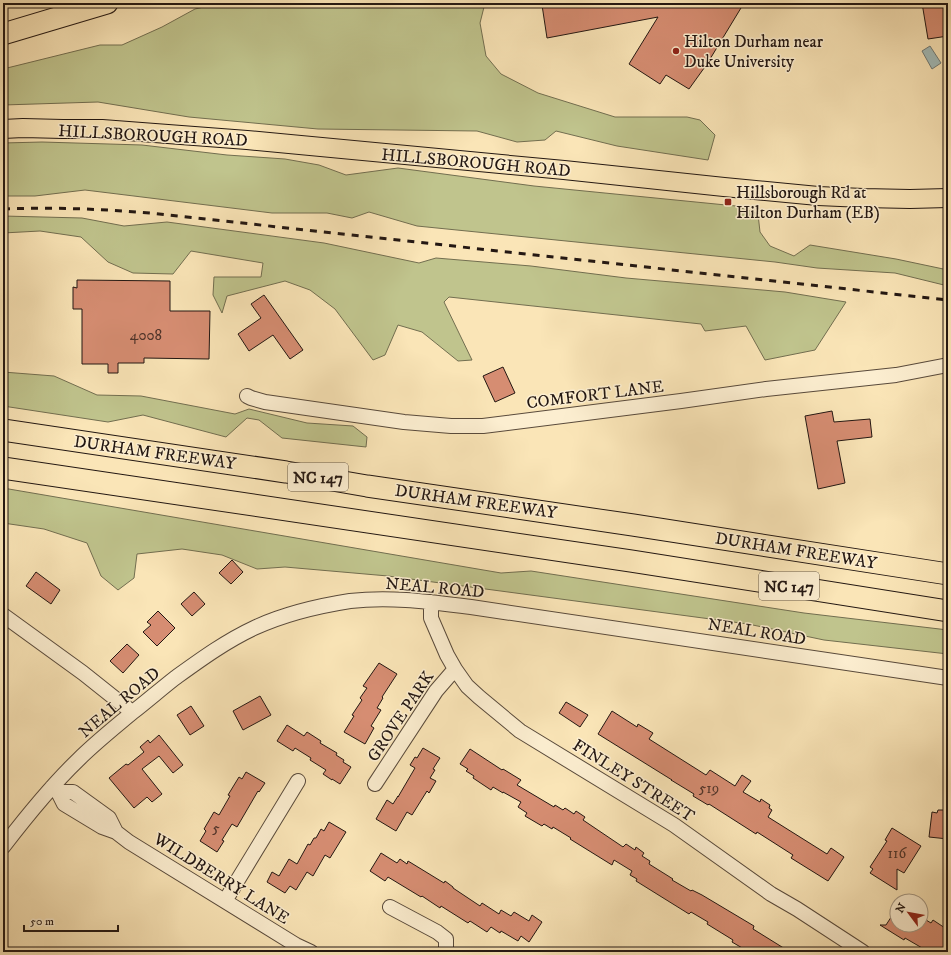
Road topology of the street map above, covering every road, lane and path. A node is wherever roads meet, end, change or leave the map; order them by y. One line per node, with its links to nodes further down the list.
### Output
1 (107, 3): 2 (highway)
2 (3, 34)
3 (3, 129): 4 (main road, HILLSBOROUGH ROAD)
4 (948, 198)
5 (948, 366): 6 (street, COMFORT LANE)
6 (247, 396)
7 (3, 430): 9 (highway, DURHAM FREEWAY / NC 147)
8 (3, 468): 11 (highway, NC 147)
9 (948, 574)
10 (431, 602): 13 (street, FINLEY STREET); 14 (street, NEAL ROAD); 15 (street, NEAL ROAD)
11 (948, 611)
12 (3, 614): 15 (street)
13 (455, 669): 17 (street, GROVE PARK); 24 (street, FINLEY STREET)
14 (948, 678)
15 (132, 712): 18 (street, NEAL ROAD)
16 (298, 781): 20 (street)
17 (375, 784)
18 (55, 789): 19 (street, NEAL ROAD); 20 (street, WILDBERRY LANE)
19 (3, 847)
20 (225, 901): 22 (street, WILDBERRY LANE)
21 (390, 907): 23 (street)
22 (311, 952)
23 (446, 952)
24 (863, 952)

